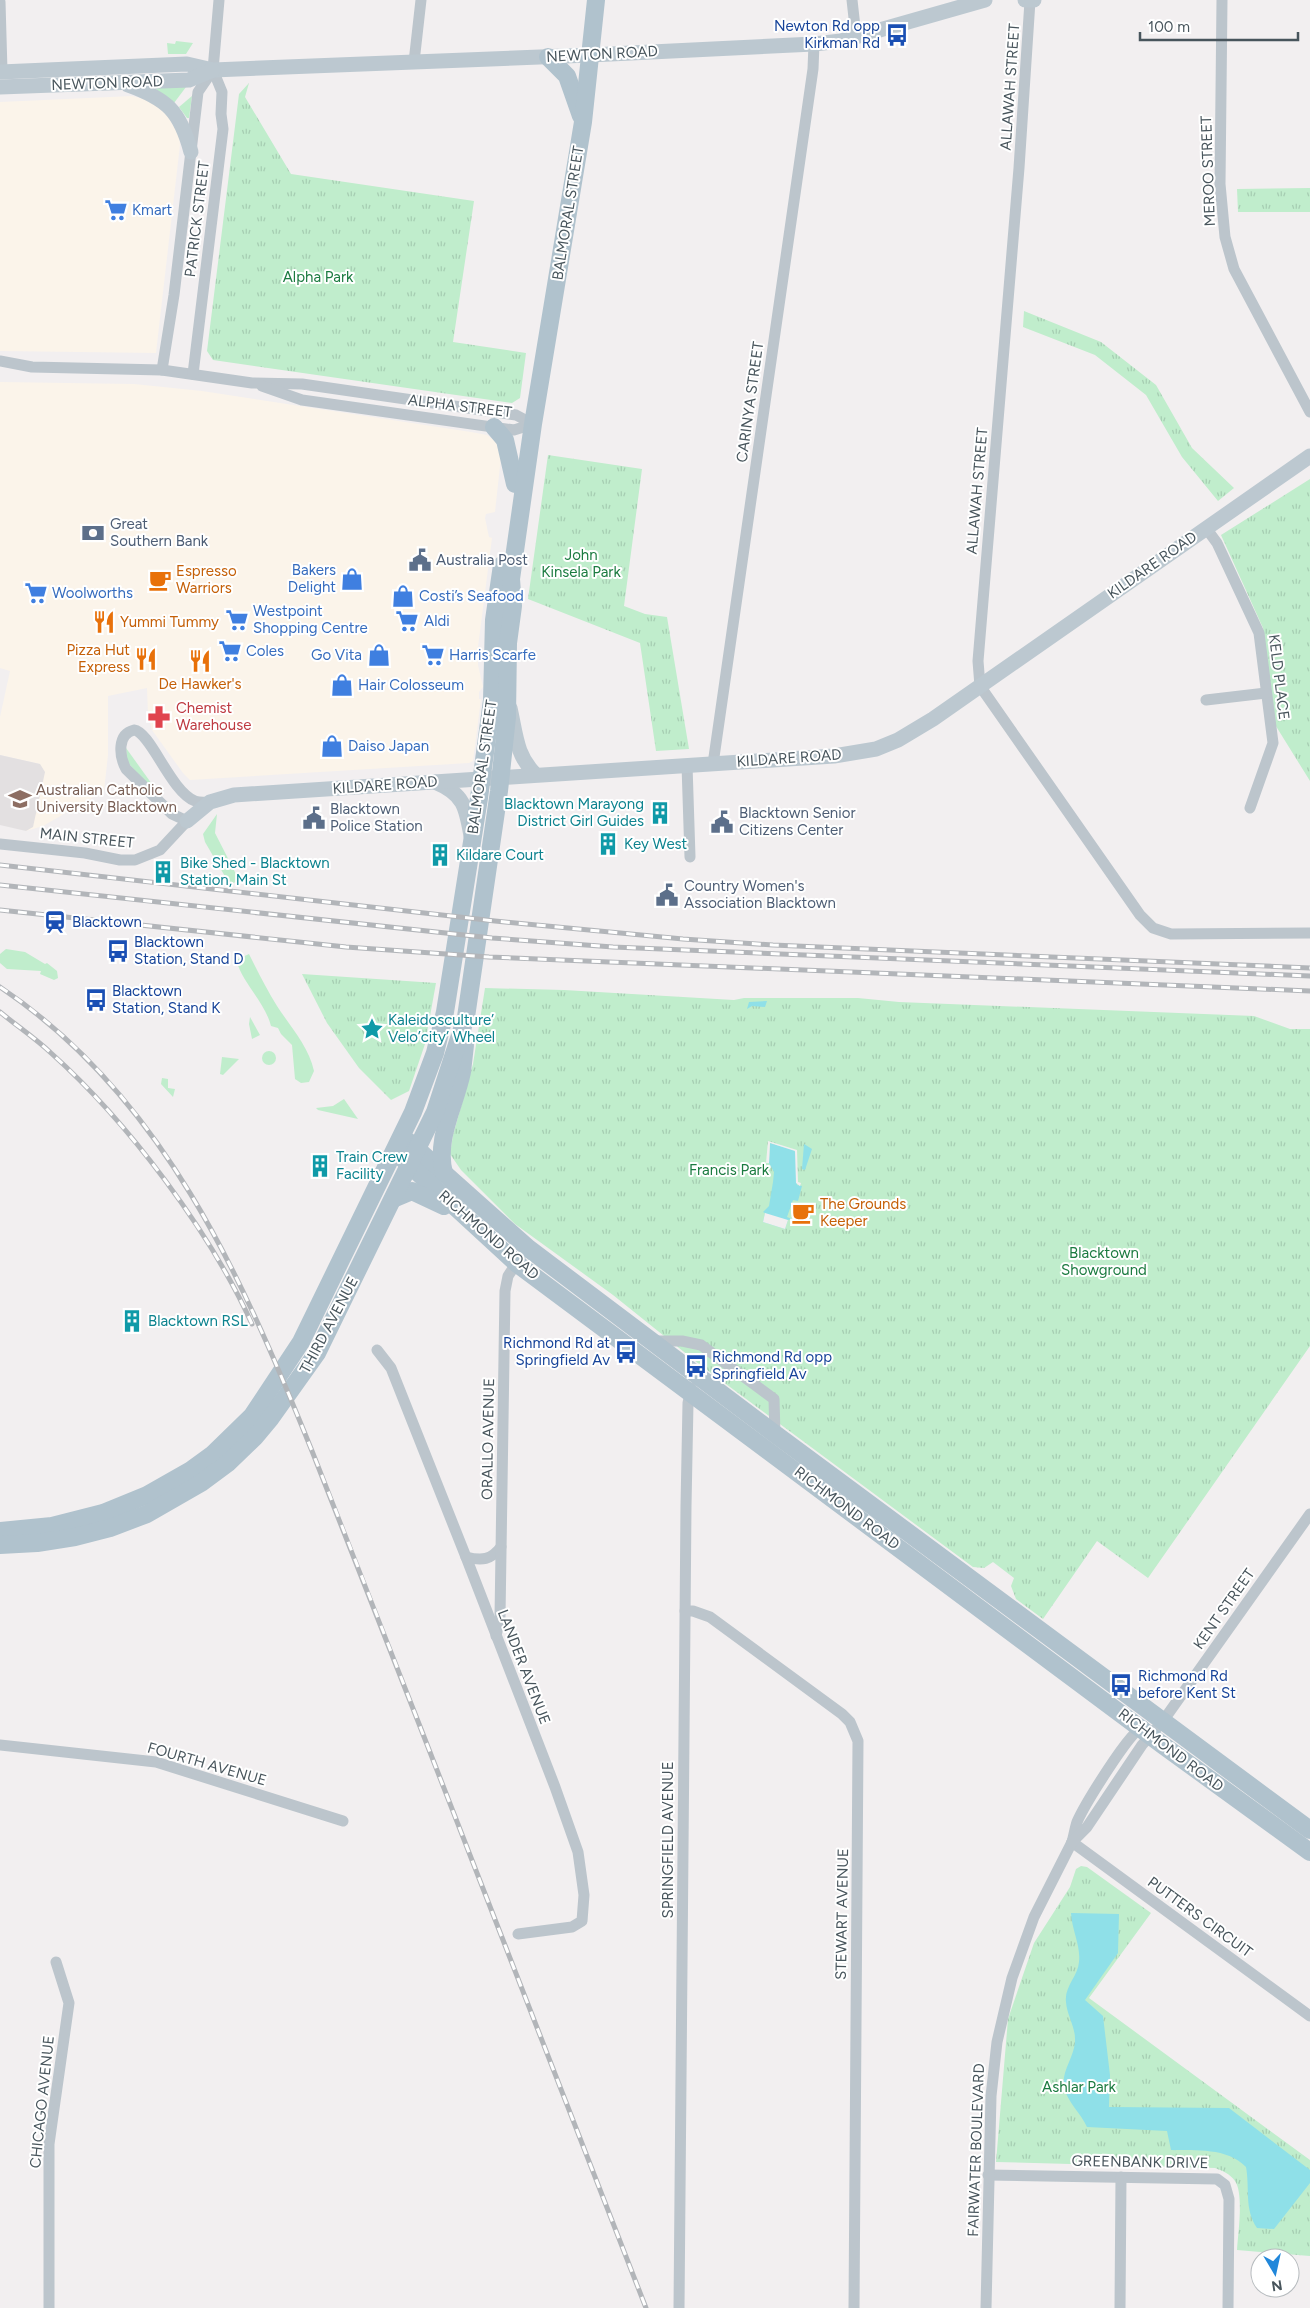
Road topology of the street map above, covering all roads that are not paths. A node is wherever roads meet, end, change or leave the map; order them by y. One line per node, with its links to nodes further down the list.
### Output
1 (219, 0): 14 (street, PATRICK STREET)
2 (421, 0): 13 (street)
3 (596, 0): 11 (main road, BALMORAL STREET)
4 (852, 0): 9 (street)
5 (985, 0): 9 (street, NEWTON ROAD)
6 (1030, 0): 32 (street, ALLAWAH STREET)
7 (1222, 0): 26 (street, MEROO STREET)
8 (0, 2): 15 (street)
9 (856, 36): 10 (street, NEWTON ROAD)
10 (814, 44): 11 (street, NEWTON ROAD); 36 (street, CARINYA STREET)
11 (590, 55): 12 (street, NEWTON ROAD); 18 (main road, BALMORAL STREET)
12 (548, 57): 13 (street, NEWTON ROAD); 18 (main road)
13 (414, 62): 14 (street, NEWTON ROAD)
14 (213, 70): 15 (street, NEWTON ROAD); 16 (street, NEWTON ROAD); 19 (street, PATRICK STREET); 24 (street, PATRICK STREET)
15 (1, 72)
16 (121, 82): 17 (street, NEWTON ROAD); 19 (street)
17 (0, 87)
18 (583, 122): 27 (main road, BALMORAL STREET)
19 (191, 152): 22 (street, PATRICK STREET)
20 (0, 362): 21 (street, ALPHA STREET)
21 (32, 367): 22 (street, ALPHA STREET); 23 (street, ALPHA STREET)
22 (162, 370): 24 (street, ALPHA STREET)
23 (0, 371)
24 (192, 374): 25 (street, ALPHA STREET)
25 (252, 383): 27 (street, ALPHA STREET); 28 (street, ALPHA STREET)
26 (1310, 412)
27 (533, 424): 28 (street, ALPHA STREET); 30 (main road, BALMORAL STREET); 35 (main road, BALMORAL STREET)
28 (494, 427): 30 (main road)
29 (1310, 456): 31 (street, KILDARE ROAD)
30 (515, 484): 40 (main road, BALMORAL STREET)
31 (1206, 528): 32 (street, KILDARE ROAD); 33 (street, KELD PLACE)
32 (980, 686): 36 (street, KILDARE ROAD); 48 (street)
33 (1266, 693): 34 (street); 43 (street, KELD PLACE)
34 (1206, 700)
35 (508, 702): 38 (street); 39 (main road, BALMORAL STREET)
36 (713, 764): 37 (street, KILDARE ROAD)
37 (687, 765): 38 (street, KILDARE ROAD); 47 (street)
38 (535, 774): 39 (street, KILDARE ROAD)
39 (501, 777): 40 (street, KILDARE ROAD); 49 (main road, BALMORAL STREET)
40 (481, 779): 41 (street, KILDARE ROAD); 45 (main road, BALMORAL STREET)
41 (435, 782): 42 (street, KILDARE ROAD); 45 (street)
42 (210, 802): 44 (street, KILDARE ROAD); 44 (street)
43 (1250, 808)
44 (187, 821): 46 (street, MAIN STREET)
45 (472, 842): 50 (main road, BALMORAL STREET)
46 (0, 844)
47 (690, 857)
48 (1310, 933)
49 (466, 1017): 52 (main road, BALMORAL STREET); 53 (main road)
50 (402, 1135): 51 (main road, BALMORAL STREET); 52 (main road, RICHMOND ROAD)
51 (394, 1151): 52 (main road, RICHMOND ROAD); 63 (main road, THIRD AVENUE)
52 (413, 1158): 53 (main road, RICHMOND ROAD); 54 (main road, THIRD AVENUE); 55 (main road, RICHMOND ROAD)
53 (444, 1173): 56 (main road, RICHMOND ROAD)
54 (394, 1199): 55 (main road); 64 (main road, THIRD AVENUE)
55 (472, 1223): 57 (main road, RICHMOND ROAD)
56 (528, 1248): 57 (street, ORALLO AVENUE); 58 (main road, RICHMOND ROAD)
57 (516, 1263): 60 (main road, RICHMOND ROAD); 65 (street, ORALLO AVENUE)
58 (651, 1341): 60 (main road, RICHMOND ROAD); 61 (street)
59 (377, 1350): 66 (street, LANDER AVENUE)
60 (694, 1384): 61 (main road, RICHMOND ROAD); 67 (street, SPRINGFIELD AVENUE); 70 (main road, RICHMOND ROAD)
61 (775, 1434): 69 (main road, RICHMOND ROAD)
62 (1310, 1514): 69 (street, KENT STREET)
63 (0, 1531)
64 (0, 1545)
65 (501, 1547): 66 (street); 68 (street, ORALLO AVENUE)
66 (466, 1557): 68 (street, LANDER AVENUE)
67 (685, 1611): 82 (street, SPRINGFIELD AVENUE); 83 (street, STEWART AVENUE)
68 (496, 1636): 76 (street, LANDER AVENUE)
69 (1163, 1721): 70 (street, KENT STREET); 73 (main road, RICHMOND ROAD)
70 (1146, 1732): 74 (street, FAIRWATER BOULEVARD); 75 (main road, RICHMOND ROAD)
71 (0, 1745): 72 (street, FOURTH AVENUE)
72 (343, 1821)
73 (1310, 1830)
74 (1072, 1842): 78 (street, PUTTERS CIRCUIT); 79 (street, FAIRWATER BOULEVARD)
75 (1308, 1846)
76 (518, 1934)
77 (56, 1962): 81 (street, CHICAGO AVENUE)
78 (1310, 2016)
79 (988, 2175): 80 (street, GREENBANK DRIVE); 84 (street, FAIRWATER BOULEVARD)
80 (1121, 2177): 85 (street); 86 (street, GREENBANK DRIVE)
81 (49, 2308)
82 (679, 2308)
83 (854, 2308)
84 (986, 2308)
85 (1120, 2308)
86 (1228, 2308)

